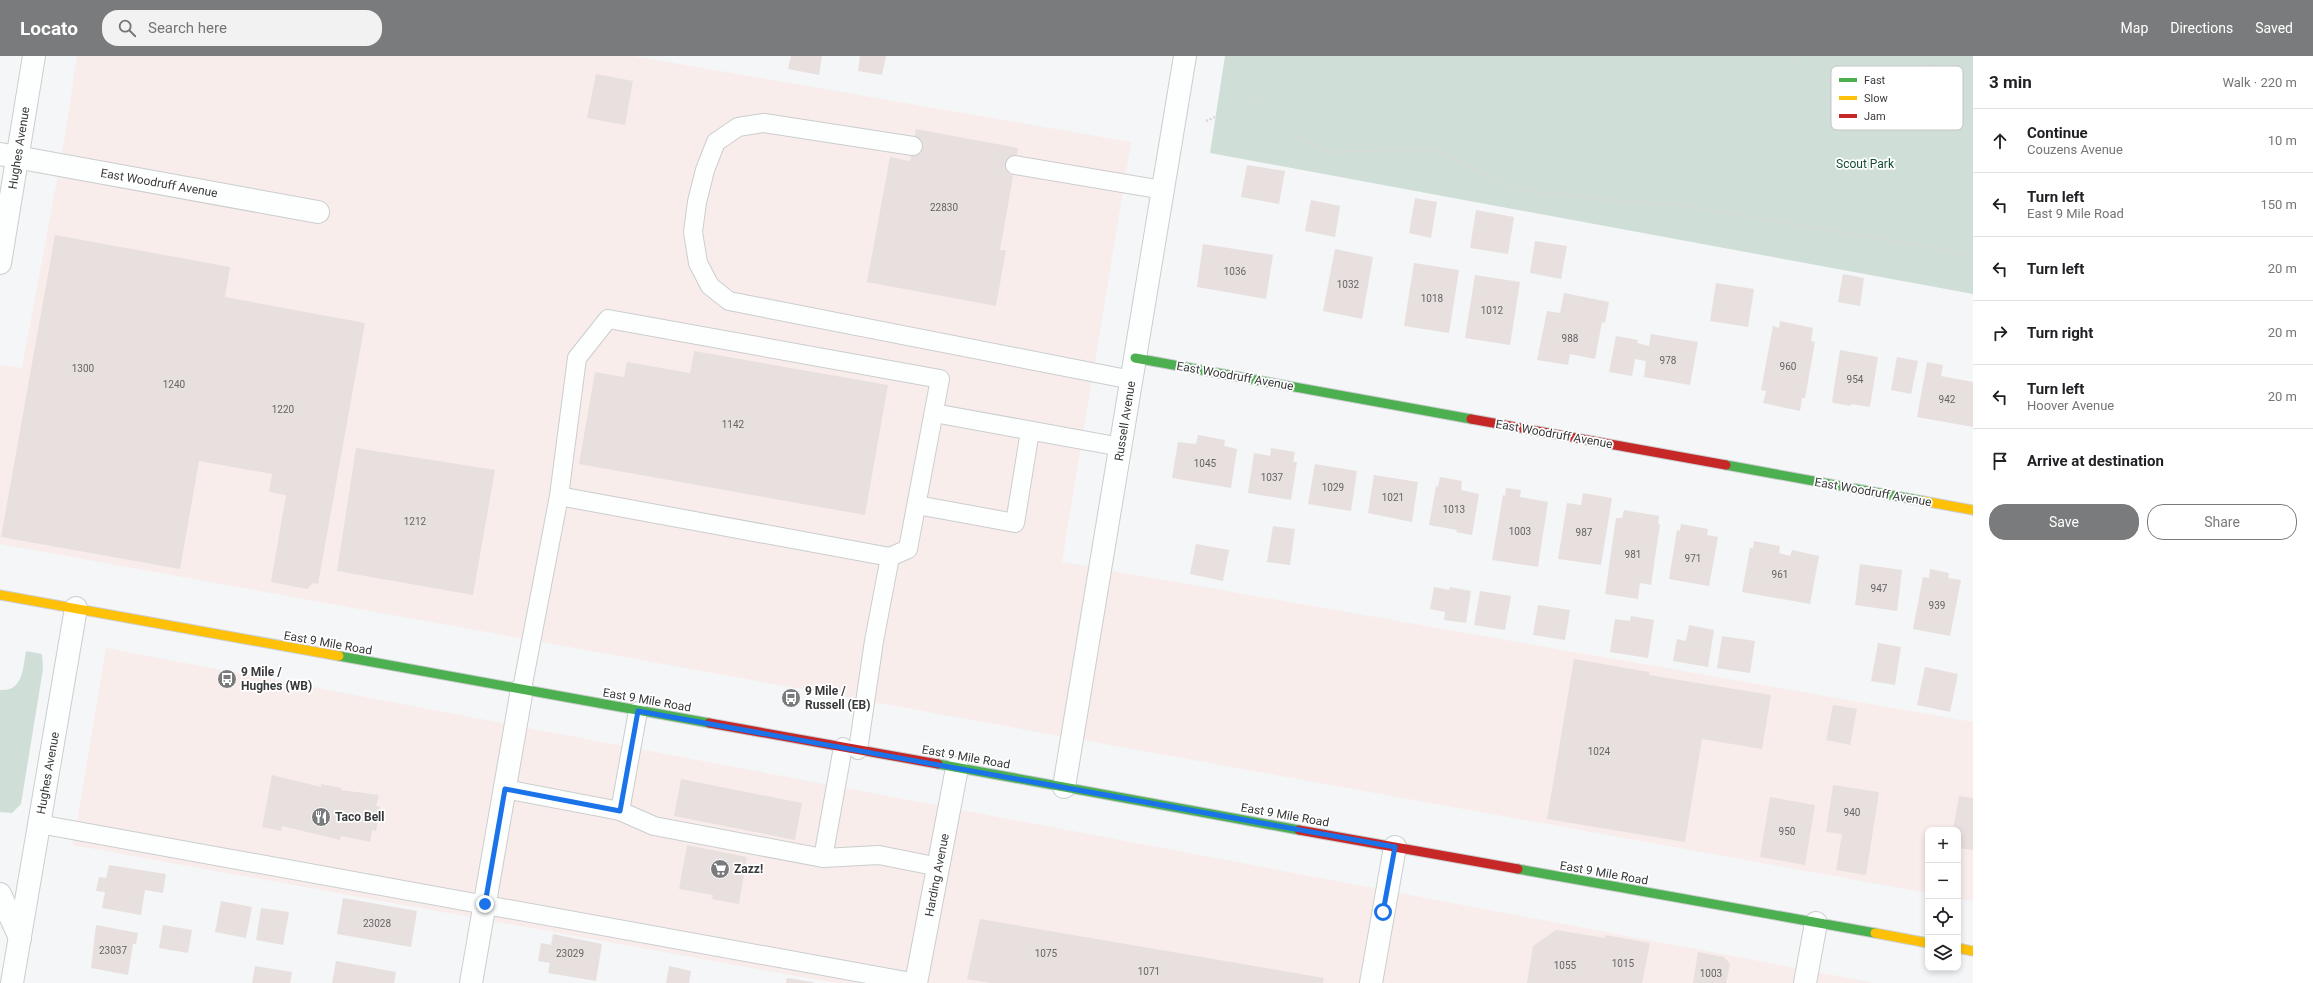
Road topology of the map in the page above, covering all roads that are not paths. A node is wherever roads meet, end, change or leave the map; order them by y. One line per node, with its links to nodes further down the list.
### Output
1 (34, 56): 4 (street, Hughes Avenue)
2 (1185, 56): 6 (street, Russell Avenue)
3 (913, 146): 10 (lane)
4 (9, 156): 7 (street, East Woodruff Avenue); 8 (street, Hughes Avenue)
5 (1015, 165): 6 (lane)
6 (1164, 190): 9 (street, Russell Avenue)
7 (318, 212)
8 (0, 264)
9 (1135, 358): 10 (street, Russell Avenue); 16 (main road, East Woodruff Avenue)
10 (1132, 380): 13 (street, Russell Avenue)
11 (934, 413): 12 (lane); 14 (lane); 15 (lane)
12 (1030, 431): 13 (lane); 15 (lane)
13 (1121, 447): 24 (street, Russell Avenue)
14 (559, 496): 17 (lane); 20 (lane)
15 (916, 505): 17 (lane)
16 (1973, 510)
17 (890, 556): 22 (lane)
18 (0, 595): 19 (main road, East 9 Mile Road)
19 (76, 608): 20 (main road, East 9 Mile Road); 27 (street, Hughes Avenue)
20 (522, 689): 21 (main road, East 9 Mile Road); 25 (street)
21 (638, 711): 22 (main road, East 9 Mile Road); 26 (lane)
22 (851, 748): 23 (main road, East 9 Mile Road); 29 (lane)
23 (957, 768): 24 (main road, East 9 Mile Road); 30 (street, Harding Avenue)
24 (1064, 787): 28 (main road, East 9 Mile Road)
25 (505, 789): 26 (lane); 32 (street)
26 (620, 811): 29 (lane)
27 (39, 824): 32 (lane); 34 (street, Hughes Avenue)
28 (1395, 847): 33 (main road, East 9 Mile Road); 41 (street)
29 (823, 858): 30 (lane)
30 (939, 867): 40 (street, Harding Avenue)
31 (0, 894): 34 (street)
32 (485, 904): 39 (street); 40 (lane)
33 (1816, 923): 35 (main road, East 9 Mile Road); 42 (street)
34 (20, 938): 38 (street, Hughes Avenue)
35 (1925, 942)
36 (1961, 949): 37 (main road)
37 (1973, 951)
38 (12, 983)
39 (471, 983)
40 (917, 983)
41 (1371, 983)
42 (1805, 983)

